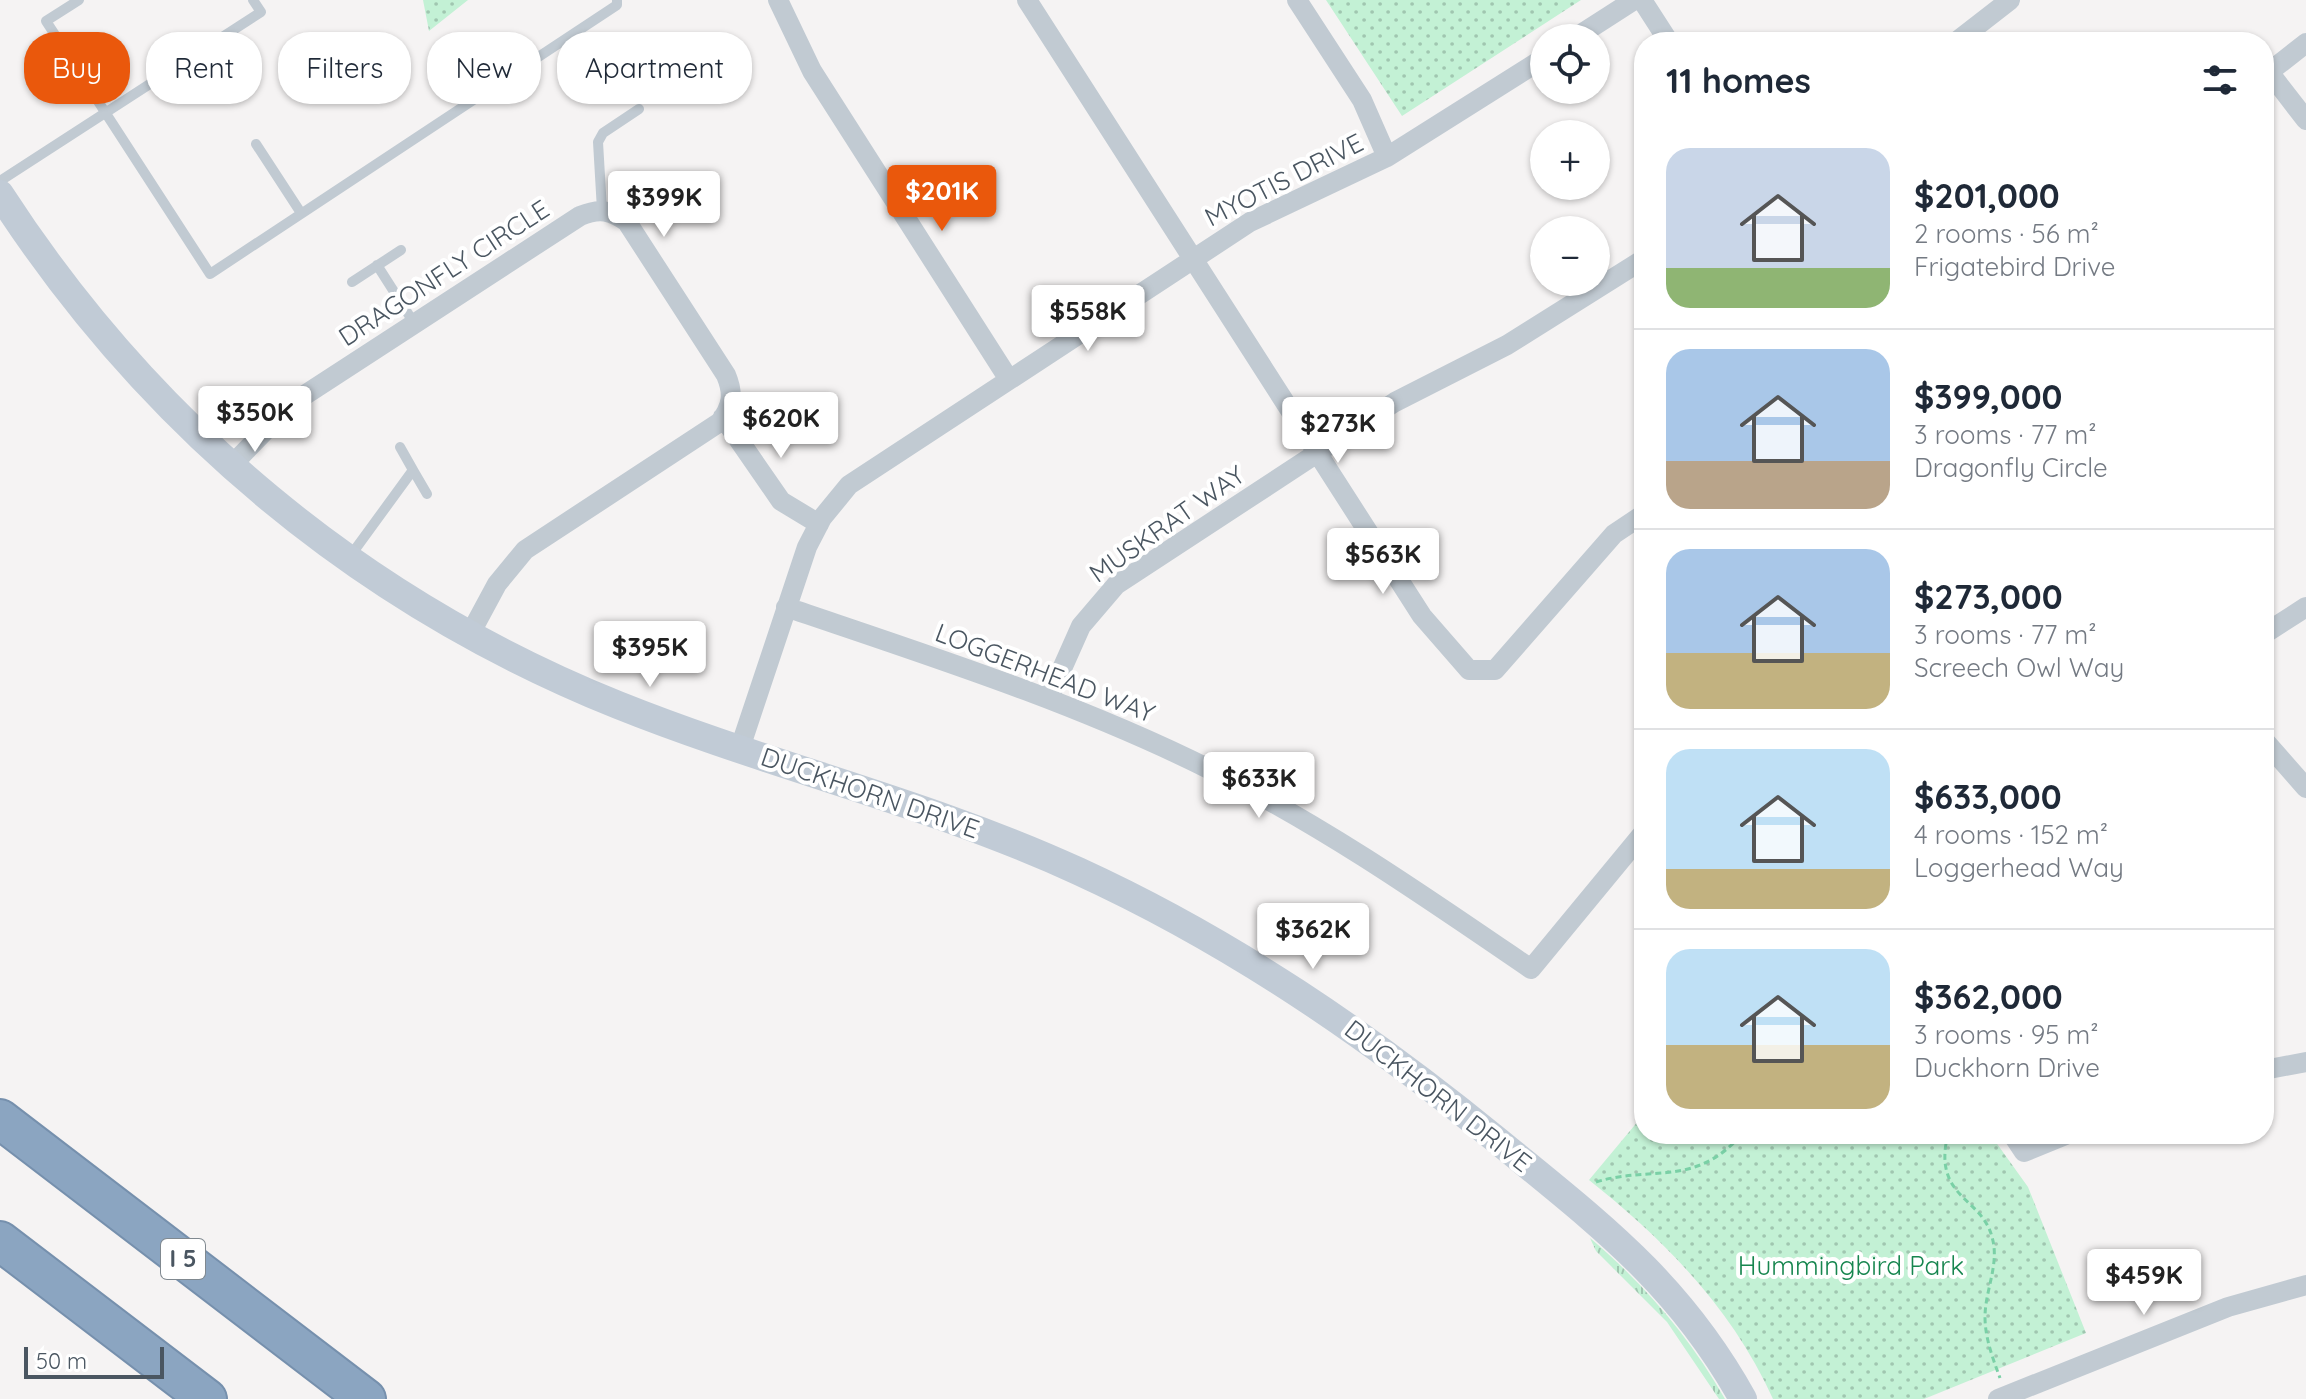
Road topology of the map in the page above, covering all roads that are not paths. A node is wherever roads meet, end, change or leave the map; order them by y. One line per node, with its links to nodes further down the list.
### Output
1 (79, 0): 18 (lane)
2 (253, 0): 18 (lane)
3 (617, 0): 25 (lane)
4 (778, 0): 32 (street)
5 (1027, 0): 27 (street)
6 (1297, 0): 21 (street)
7 (1634, 0): 10 (street)
8 (1642, 0): 11 (street)
9 (2010, 0): 12 (street)
10 (1597, 24)
11 (1663, 32)
12 (1969, 32)
13 (2306, 43): 15 (street)
14 (1530, 67): 21 (street, MYOTIS DRIVE)
15 (2274, 68)
16 (2274, 82): 19 (street)
17 (639, 109): 24 (lane)
18 (105, 112): 22 (lane); 25 (lane)
19 (2306, 120)
20 (256, 144): 25 (lane)
21 (1387, 157): 27 (street, MYOTIS DRIVE)
22 (0, 181)
23 (0, 194): 36 (street, DUCKHORN DRIVE)
24 (602, 210): 31 (street, DRAGONFLY CIRCLE); 33 (street)
25 (301, 213)
26 (401, 250): 28 (lane)
27 (1191, 259): 32 (street, MYOTIS DRIVE); 35 (street)
28 (377, 265): 30 (lane); 31 (lane)
29 (1634, 265): 35 (street, MUSKRAT WAY)
30 (352, 282)
31 (414, 323): 36 (street, DRAGONFLY CIRCLE)
32 (1008, 378): 40 (street, MYOTIS DRIVE)
33 (723, 417): 40 (street); 45 (street)
34 (400, 447): 37 (lane)
35 (1317, 453): 39 (street); 46 (street, MUSKRAT WAY)
36 (230, 467): 41 (street, DUCKHORN DRIVE)
37 (413, 470): 38 (lane); 41 (lane)
38 (427, 494)
39 (1634, 521)
40 (819, 524): 42 (street, MYOTIS DRIVE)
41 (347, 560): 45 (street, DUCKHORN DRIVE)
42 (786, 607): 46 (street, LOGGERHEAD WAY); 47 (street, MYOTIS DRIVE)
43 (2306, 607): 44 (street)
44 (2274, 628)
45 (469, 636): 47 (street, DUCKHORN DRIVE)
46 (1049, 698): 50 (street, LOGGERHEAD WAY)
47 (740, 748): 62 (street, DUCKHORN DRIVE)
48 (2274, 751): 49 (street)
49 (2306, 788)
50 (1634, 844)
51 (2306, 1062): 52 (street)
52 (2274, 1068)
53 (0, 1119): 61 (highway, I 5)
54 (2019, 1144): 55 (street)
55 (2044, 1144)
56 (0, 1241): 59 (highway)
57 (0, 1250): 59 (highway)
58 (2306, 1285): 63 (street)
59 (110, 1328): 60 (highway)
60 (207, 1399)
61 (366, 1399)
62 (1743, 1399)
63 (1998, 1399)

